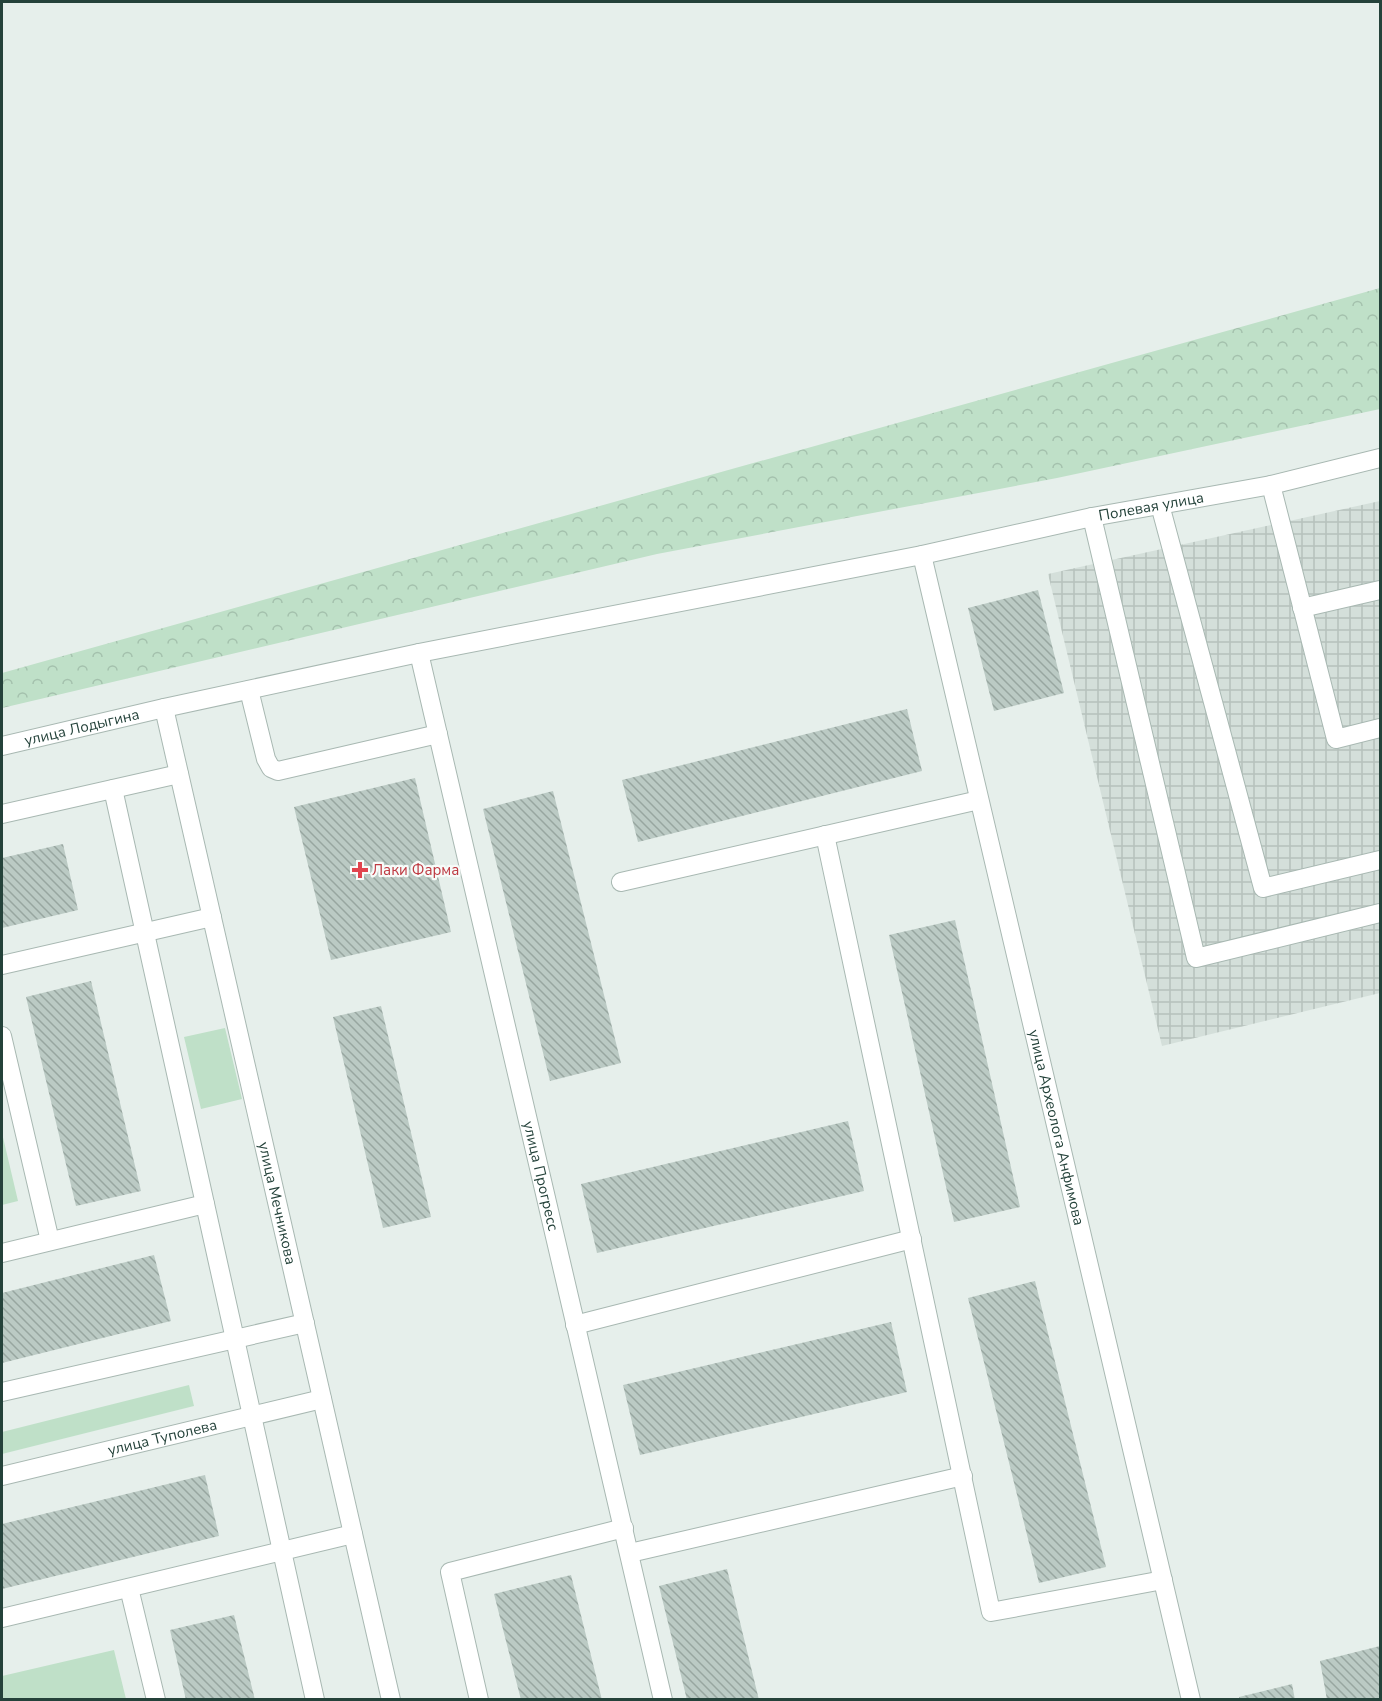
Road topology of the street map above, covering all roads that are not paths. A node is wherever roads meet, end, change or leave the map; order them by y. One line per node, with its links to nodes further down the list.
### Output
1 (1380, 458): 2 (street, Полевая улица)
2 (1271, 484): 3 (street, Полевая улица); 7 (street)
3 (1160, 505): 4 (street, Полевая улица); 19 (street)
4 (1092, 517): 5 (street, Полевая улица); 21 (street)
5 (922, 555): 8 (street, Полевая улица); 16 (street, улица Археолога Анфимова)
6 (1380, 590): 7 (street)
7 (1302, 608): 11 (street)
8 (419, 653): 9 (street, улица Лодыгина); 12 (street, улица Прогресс)
9 (249, 690): 10 (street, улица Лодыгина); 12 (street)
10 (164, 708): 13 (street, улица Лодыгина); 14 (street, улица Мечникова)
11 (1380, 728)
12 (438, 734): 31 (street, улица Прогресс)
13 (2, 746)
14 (179, 774): 15 (street); 22 (street, улица Мечникова)
15 (113, 789): 17 (street); 23 (street)
16 (979, 800): 18 (street); 42 (street, улица Археолога Анфимова)
17 (2, 814)
18 (825, 835): 20 (street); 27 (street)
19 (1380, 860)
20 (621, 882)
21 (1380, 913)
22 (212, 917): 23 (street); 30 (street, улица Мечникова)
23 (145, 933): 24 (street); 26 (street)
24 (2, 965)
25 (2, 1036): 28 (street)
26 (205, 1204): 28 (street); 32 (street)
27 (912, 1239): 31 (street); 37 (street)
28 (50, 1241): 29 (street)
29 (2, 1253)
30 (305, 1323): 32 (street); 34 (street, улица Мечникова)
31 (575, 1325): 38 (street, улица Прогресс)
32 (235, 1339): 33 (street); 35 (street)
33 (2, 1392)
34 (322, 1399): 35 (street, улица Туполева); 39 (street, улица Мечникова)
35 (252, 1416): 36 (street, улица Туполева); 40 (street)
36 (2, 1476)
37 (963, 1476): 41 (street); 42 (street)
38 (624, 1528): 41 (street, улица Прогресс); 48 (street)
39 (353, 1534): 40 (street); 47 (street, улица Мечникова)
40 (282, 1551): 43 (street); 46 (street)
41 (630, 1553): 49 (street, улица Прогресс)
42 (1163, 1580): 50 (street, улица Археолога Анфимова)
43 (129, 1588): 44 (street); 45 (street)
44 (2, 1618)
45 (156, 1700)
46 (315, 1700)
47 (391, 1700)
48 (479, 1700)
49 (663, 1700)
50 (1191, 1700)

